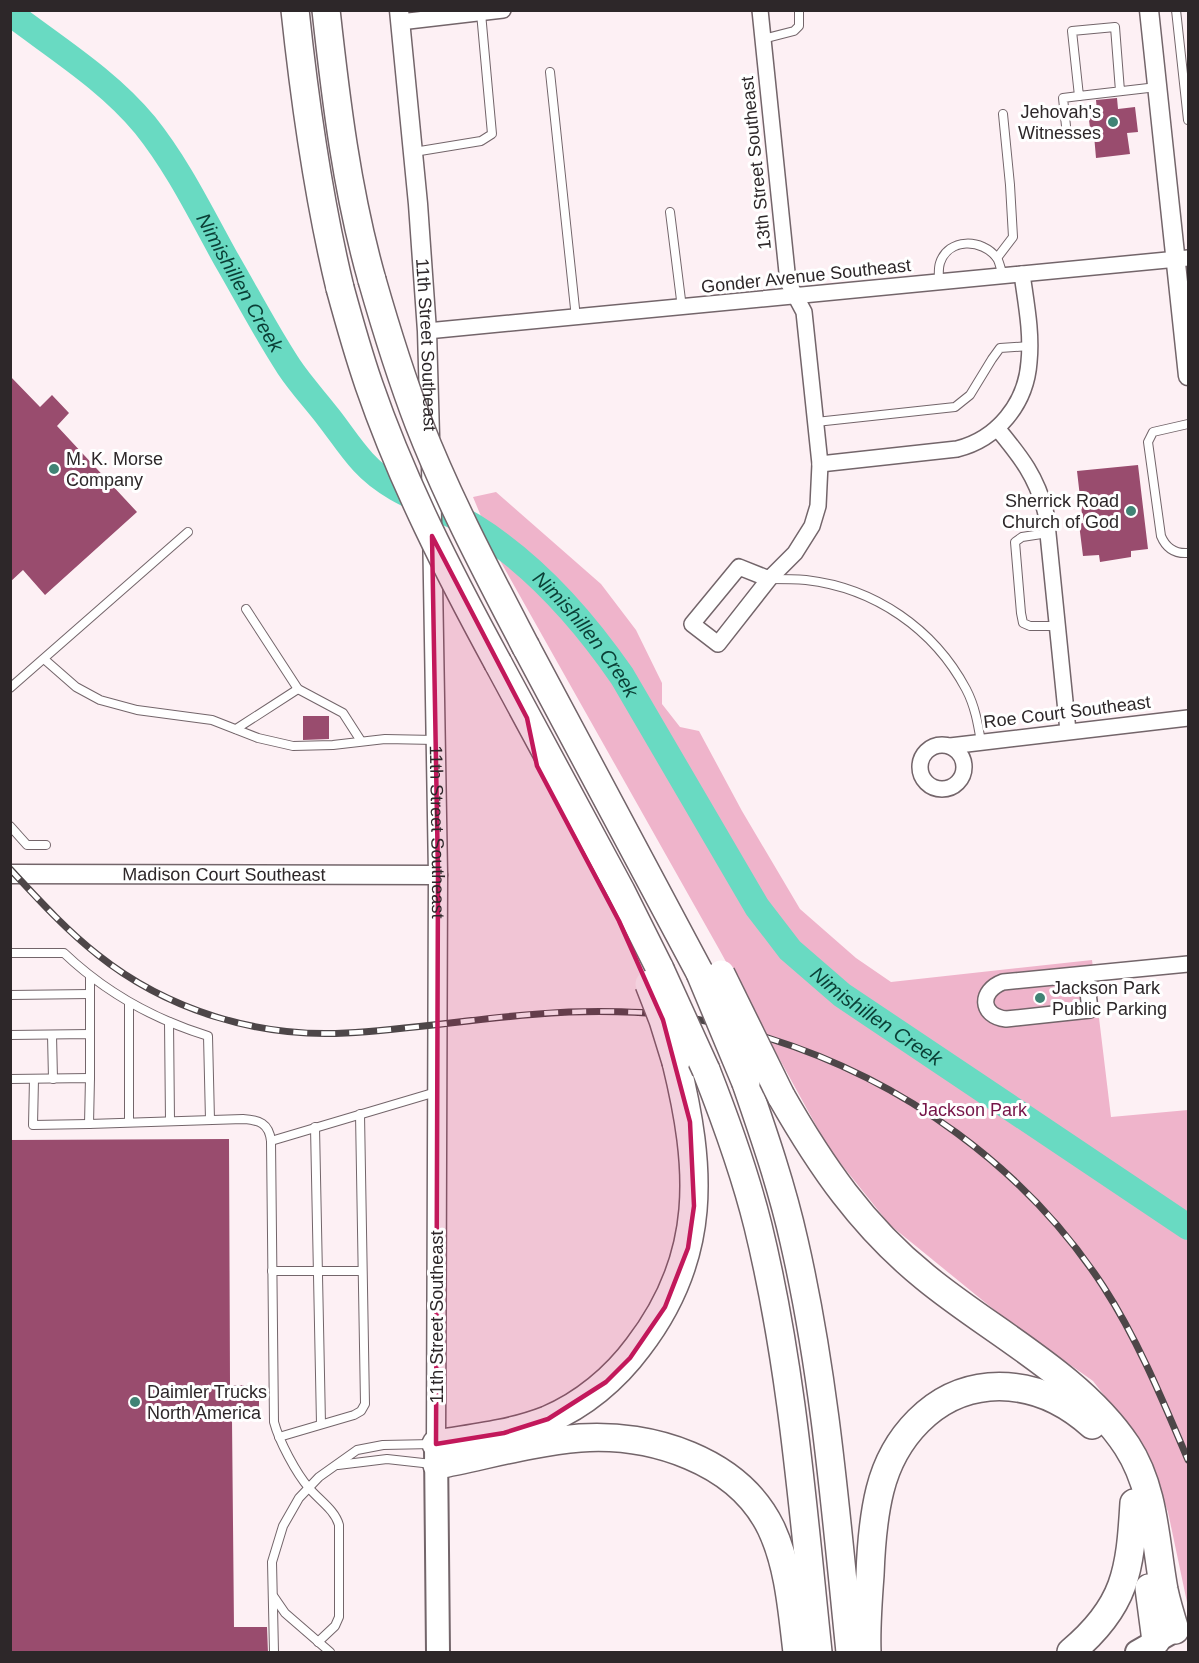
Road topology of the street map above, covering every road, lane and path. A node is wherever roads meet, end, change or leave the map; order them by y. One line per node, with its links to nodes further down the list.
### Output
1 (295, 10): 57 (highway, bridge)
2 (326, 10): 58 (highway, bridge)
3 (503, 10): 8 (street)
4 (760, 10): 10 (street, 13th Street Southeast)
5 (799, 10): 10 (lane)
6 (1149, 10): 12 (street)
7 (1176, 10): 16 (lane)
8 (481, 13): 9 (street); 18 (lane)
9 (400, 16): 18 (street, 11th Street Southeast)
10 (763, 39): 25 (street, 13th Street Southeast)
11 (550, 72): 27 (lane)
12 (1156, 87): 13 (lane); 21 (street)
13 (1120, 91): 14 (lane); 14 (lane)
14 (1078, 96): 17 (lane)
15 (1003, 114): 20 (lane)
16 (1188, 120)
17 (1066, 126)
18 (413, 153): 28 (street, 11th Street Southeast)
19 (670, 212): 26 (lane)
20 (997, 258): 23 (lane); 24 (lane)
21 (1182, 259): 22 (street, Gonder Avenue Southeast); 30 (street)
22 (1022, 274): 23 (street, Gonder Avenue Southeast); 29 (street)
23 (1003, 276): 24 (street, Gonder Avenue Southeast)
24 (939, 282): 25 (street, Gonder Avenue Southeast)
25 (795, 296): 26 (street, Gonder Avenue Southeast); 31 (street, 13th Street Southeast)
26 (682, 308): 27 (street, Gonder Avenue Southeast)
27 (576, 318): 28 (street, Gonder Avenue Southeast)
28 (427, 331): 47 (street, 11th Street Southeast, bridge)
29 (1030, 346): 31 (lane); 33 (street)
30 (1188, 366)
31 (816, 422): 34 (street, 13th Street Southeast)
32 (1188, 424): 37 (lane)
33 (998, 428): 34 (street); 36 (street)
34 (820, 464): 38 (street, 13th Street Southeast)
35 (188, 532): 41 (lane)
36 (1049, 532): 40 (street); 40 (lane)
37 (1188, 553)
38 (769, 579): 38 (street, 13th Street Southeast); 49 (lane)
39 (246, 609): 43 (lane)
40 (1058, 626): 46 (street)
41 (44, 659): 42 (lane); 45 (lane)
42 (10, 688)
43 (298, 689): 45 (lane); 48 (lane)
44 (1188, 718): 46 (street, Roe Court Southeast)
45 (236, 729): 48 (lane)
46 (1068, 731): 49 (street, Roe Court Southeast)
47 (436, 740): 48 (lane); 54 (street, 11th Street Southeast)
48 (361, 741)
49 (981, 742): 50 (street, Roe Court Southeast)
50 (950, 746)
51 (10, 826): 52 (lane)
52 (46, 845)
53 (10, 874): 54 (street, Madison Court Southeast)
54 (438, 875): 72 (street, 11th Street Southeast)
55 (10, 953): 60 (lane)
56 (1188, 964): 59 (street)
57 (651, 969): 85 (highway, bridge); 96 (highway, bridge)
58 (710, 973): 90 (highway, bridge); 97 (highway, bridge)
59 (1086, 974): 59 (street)
60 (90, 977): 61 (lane); 63 (lane)
61 (90, 994): 62 (lane); 65 (lane)
62 (10, 995)
63 (129, 1003): 64 (lane); 76 (lane)
64 (169, 1022): 74 (lane); 75 (lane)
65 (90, 1034): 67 (lane); 68 (lane)
66 (10, 1035): 67 (lane)
67 (52, 1035): 71 (lane)
68 (90, 1078): 71 (lane); 77 (lane)
69 (10, 1079): 70 (lane)
70 (34, 1079): 71 (lane); 77 (lane)
71 (53, 1079)
72 (437, 1092): 73 (lane); 85 (street, 11th Street Southeast)
73 (360, 1114): 78 (lane); 80 (lane)
74 (210, 1120): 75 (lane); 79 (lane)
75 (170, 1121): 76 (lane)
76 (129, 1122): 77 (lane)
77 (89, 1124)
78 (315, 1127): 79 (lane); 82 (lane)
79 (270, 1141): 81 (lane)
80 (362, 1270): 82 (lane); 83 (lane)
81 (272, 1271): 82 (lane); 84 (lane)
82 (318, 1271): 83 (lane)
83 (321, 1424): 84 (lane)
84 (279, 1437): 87 (lane)
85 (436, 1454): 86 (lane); 86 (lane); 92 (main road, 11th Street Southeast); 95 (highway)
86 (338, 1465): 87 (lane)
87 (308, 1486): 89 (lane); 91 (lane)
88 (1134, 1503): 90 (highway); 98 (highway); 99 (highway)
89 (273, 1596): 91 (lane); 93 (lane)
90 (1163, 1640)
91 (318, 1642): 94 (lane)
92 (438, 1652)
93 (274, 1653)
94 (330, 1653)
95 (797, 1653)
96 (818, 1653)
97 (850, 1653)
98 (867, 1653)
99 (1071, 1653)

